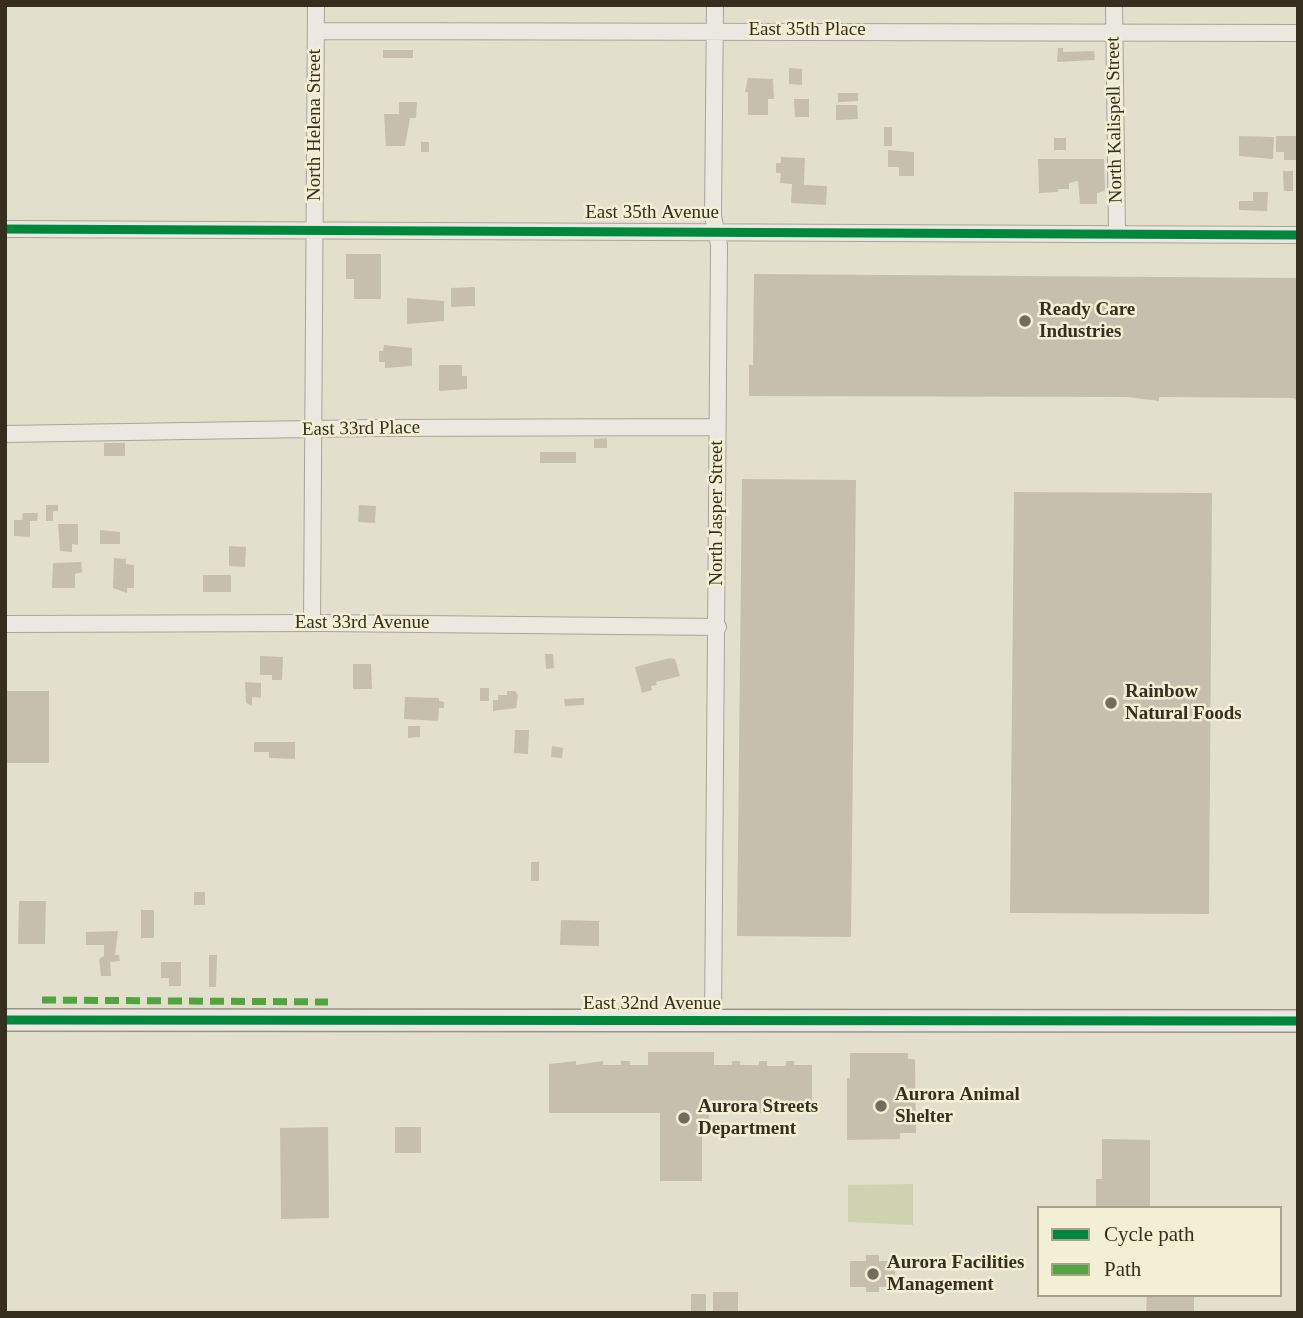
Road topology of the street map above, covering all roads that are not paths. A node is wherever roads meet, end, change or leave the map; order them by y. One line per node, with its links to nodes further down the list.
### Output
1 (316, 5): 5 (street, North Helena Street)
2 (715, 5): 4 (street, North Jasper Street)
3 (1114, 5): 6 (street, North Kalispell Street)
4 (714, 30): 5 (street, East 35th Place); 6 (street, East 35th Place); 10 (street, North Jasper Street)
5 (316, 31): 9 (street, North Helena Street)
6 (1114, 31): 7 (street, East 35th Place); 11 (street, North Kalispell Street)
7 (1298, 33)
8 (5, 229): 9 (street, East 35th Avenue)
9 (314, 229): 10 (street, East 35th Avenue); 14 (street, North Helena Street)
10 (716, 230): 11 (street, East 35th Avenue); 13 (street, North Jasper Street)
11 (1117, 234): 12 (street, East 35th Avenue)
12 (1298, 235)
13 (717, 427): 14 (street, East 33rd Place); 18 (street, North Jasper Street)
14 (312, 431): 15 (street, East 33rd Place); 16 (street, North Helena Street)
15 (5, 434)
16 (312, 623): 17 (street, East 33rd Avenue); 18 (street, East 33rd Avenue)
17 (5, 624)
18 (718, 627): 20 (street, North Jasper Street)
19 (5, 1020): 20 (street, East 32nd Avenue)
20 (713, 1021): 21 (street, East 32nd Avenue)
21 (1298, 1021)

